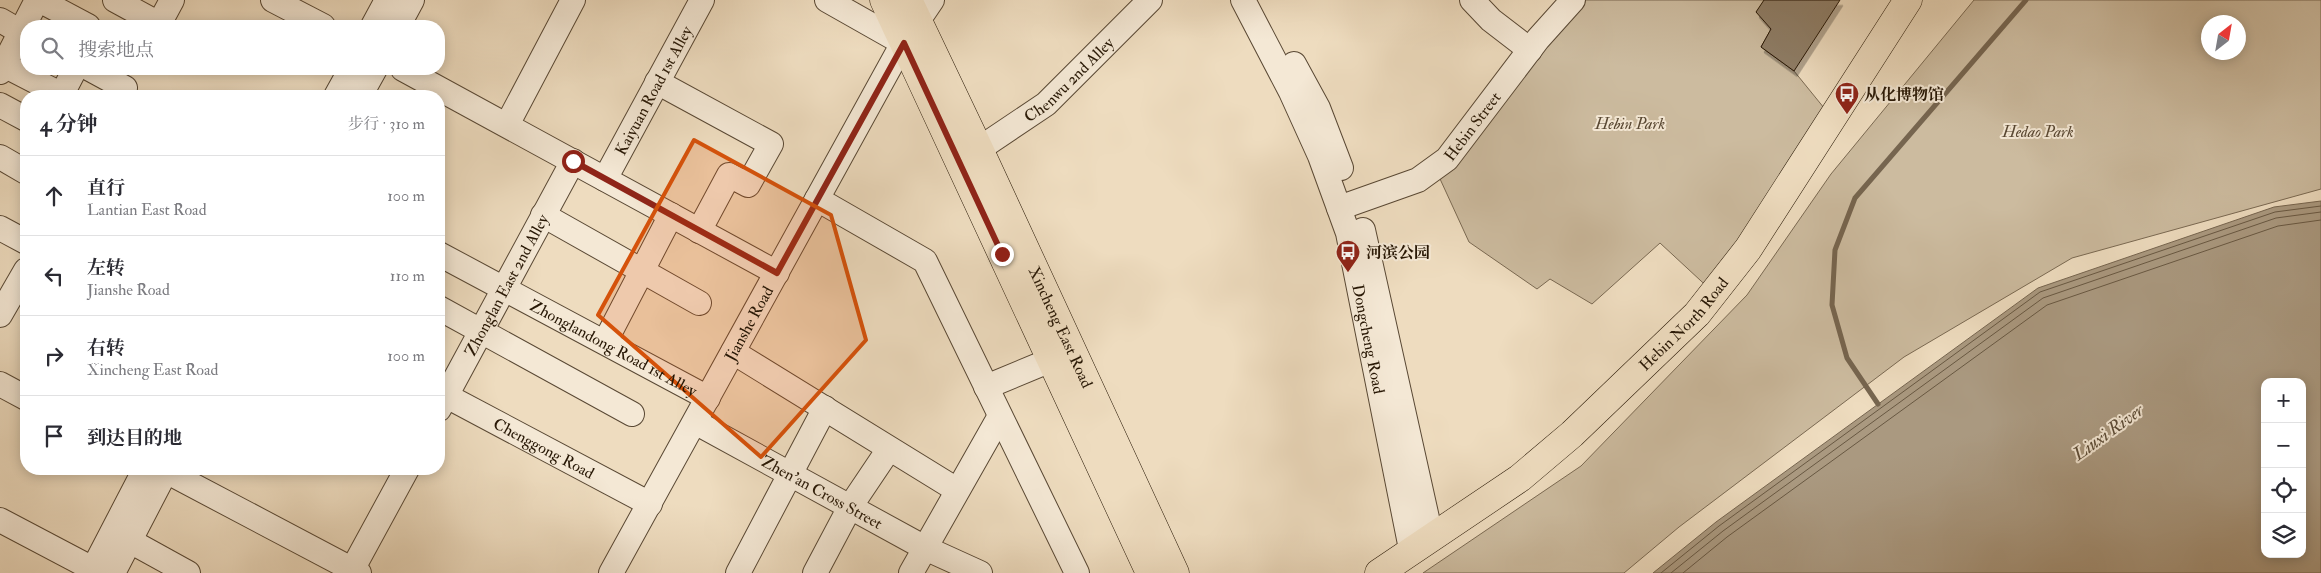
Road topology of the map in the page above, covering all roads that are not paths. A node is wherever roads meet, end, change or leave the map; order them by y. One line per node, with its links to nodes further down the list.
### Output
1 (38, 0): 20 (street); 21 (street)
2 (110, 0): 22 (street)
3 (115, 0): 23 (street)
4 (172, 0): 24 (street)
5 (273, 0): 25 (street)
6 (387, 0): 26 (street)
7 (412, 0): 27 (street)
8 (573, 0): 47 (street)
9 (702, 0): 37 (street, Kaiyuan Road 1st Alley)
10 (827, 0): 18 (street)
11 (884, 0): 18 (main road, Xincheng East Road)
12 (1150, 0): 48 (street, Chenwu 2nd Alley)
13 (1243, 0): 54 (street, Dongcheng Road)
14 (1260, 0): 54 (street, Dongcheng Road)
15 (1472, 0): 30 (street)
16 (1573, 0): 30 (street, Hebin Street)
17 (1908, 0): 93 (main road, Hebin North Road)
18 (915, 16): 48 (main road, Xincheng East Road); 53 (street, Jianshe Road); 71 (main road, Xincheng East Road)
19 (0, 20): 28 (street)
20 (29, 20)
21 (76, 20)
22 (100, 20)
23 (149, 20)
24 (161, 20)
25 (311, 20)
26 (377, 20)
27 (401, 20)
28 (20, 31)
29 (20, 38): 31 (street)
30 (1530, 50): 54 (street, Hebin Street)
31 (1, 67): 39 (street)
32 (72, 75): 40 (street)
33 (105, 75): 38 (street)
34 (348, 75): 41 (street)
35 (372, 75): 42 (street)
36 (414, 75): 43 (street)
37 (657, 82): 52 (street, Kaiyuan Road 1st Alley); 58 (street)
38 (127, 84)
39 (49, 90)
40 (65, 90)
41 (339, 90)
42 (363, 90)
43 (442, 90)
44 (445, 92): 47 (street)
45 (0, 105): 46 (street)
46 (20, 116)
47 (507, 125): 50 (street)
48 (979, 149): 105 (main road, Xincheng East Road)
49 (0, 157): 51 (street)
50 (573, 161): 52 (street); 55 (street, Zhonglan East 2nd Alley)
51 (20, 169)
52 (605, 179): 56 (street)
53 (817, 200): 62 (street, Jianshe Road); 73 (street)
54 (1346, 205): 93 (street, Dongcheng Road)
55 (543, 215): 61 (street); 64 (street, Zhonglan East 2nd Alley)
56 (671, 215): 58 (street); 61 (street)
57 (0, 228): 59 (street)
58 (699, 231): 62 (street)
59 (20, 239)
60 (445, 257): 64 (street, Zhonglandong Road 1st Alley)
61 (642, 271): 65 (street); 69 (street)
62 (777, 273): 70 (street, Jianshe Road)
63 (20, 280): 66 (street)
64 (503, 288): 68 (street, Zhonglan East 2nd Alley); 69 (street, Zhonglandong Road 1st Alley)
65 (699, 303)
66 (2, 308)
67 (445, 311): 68 (street)
68 (481, 330): 74 (street, Zhonglan East 2nd Alley); 79 (street)
69 (605, 342): 76 (street, Zhonglandong Road 1st Alley)
70 (733, 352): 76 (street, Jianshe Road); 78 (street)
71 (1051, 360): 73 (street); 104 (main road, Xincheng East Road)
72 (0, 384): 75 (street)
73 (986, 387): 80 (street)
74 (445, 392)
75 (20, 395)
76 (708, 398): 81 (street, Jianshe Road)
77 (445, 401): 89 (street, Chenggong Road)
78 (825, 408): 82 (street); 83 (street)
79 (632, 414)
80 (1000, 416): 88 (street); 103 (street)
81 (695, 422): 83 (street, Zhen'an Cross Street); 89 (street, Jianshe Road)
82 (889, 449): 88 (street); 90 (street)
83 (790, 474): 90 (street, Zhen'an Cross Street); 99 (street)
84 (156, 475): 96 (street)
85 (158, 475): 92 (street)
86 (171, 475): 95 (street)
87 (404, 475): 95 (street)
88 (958, 490): 94 (street)
89 (650, 504): 98 (street, Jianshe Road)
90 (850, 507): 94 (street, Zhen'an Cross Street); 100 (street)
91 (0, 520): 96 (street)
92 (130, 542): 96 (street); 97 (street)
93 (1421, 542): 106 (main road, Hebin North Road)
94 (924, 548): 101 (street); 102 (street, Zhen'an Cross Street)
95 (355, 571)
96 (99, 572)
97 (188, 573)
98 (611, 573)
99 (738, 573)
100 (815, 573)
101 (911, 573)
102 (980, 573)
103 (1077, 573)
104 (1150, 573)
105 (1175, 573)
106 (1379, 573)

